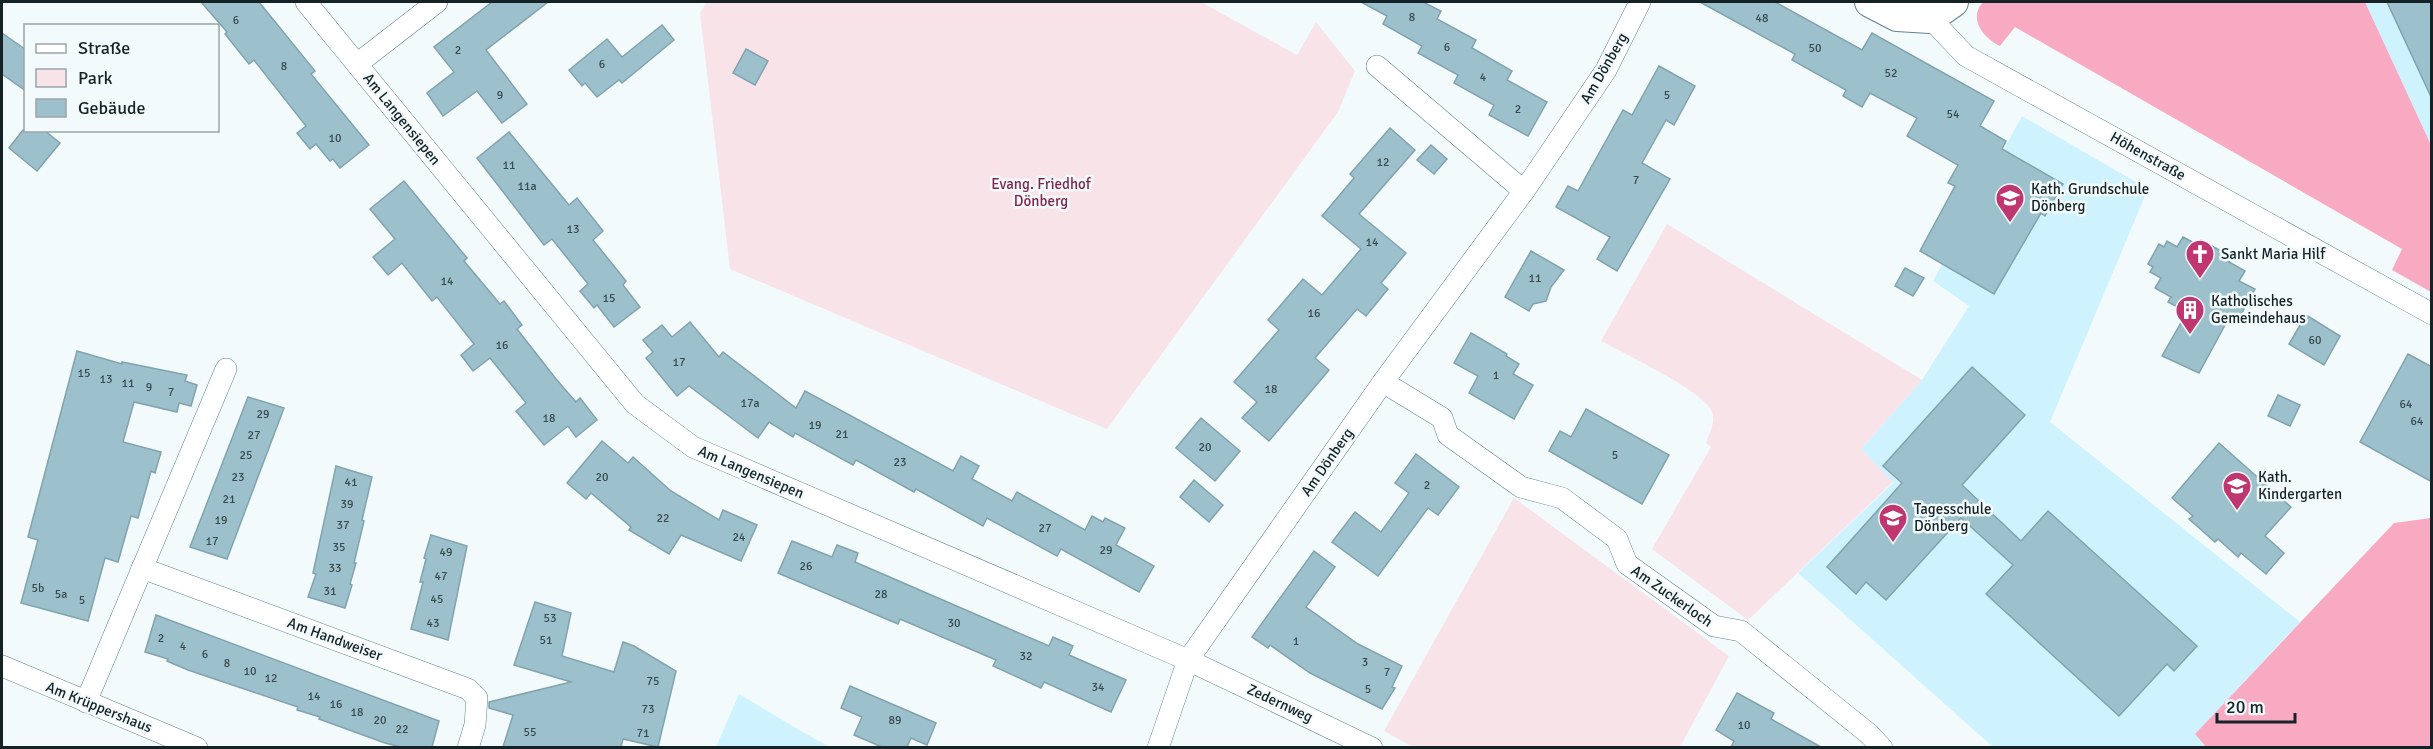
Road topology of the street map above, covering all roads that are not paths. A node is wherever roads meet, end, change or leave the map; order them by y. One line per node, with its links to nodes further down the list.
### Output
1 (306, 2): 6 (street, Am Langensiepen)
2 (437, 2): 6 (street)
3 (1640, 2): 8 (street, Am Dönberg)
4 (1869, 2): 5 (street, Höhenstraße)
5 (1941, 10): 9 (street, Höhenstraße)
6 (357, 64): 13 (street, Am Langensiepen)
7 (1377, 66): 8 (street)
8 (1524, 192): 11 (street, Am Dönberg)
9 (2432, 314)
10 (226, 369): 12 (street)
11 (1383, 382): 13 (street, Am Dönberg); 20 (street, Am Zuckerloch)
12 (142, 568): 15 (street); 17 (street, Am Handweiser)
13 (1188, 660): 18 (street, Am Dönberg); 19 (street, Zedernweg)
14 (2, 666): 15 (street, Am Krüppershaus)
15 (86, 702): 16 (street, Am Krüppershaus)
16 (197, 747)
17 (468, 747)
18 (1158, 747)
19 (1372, 747)
20 (1882, 747)

